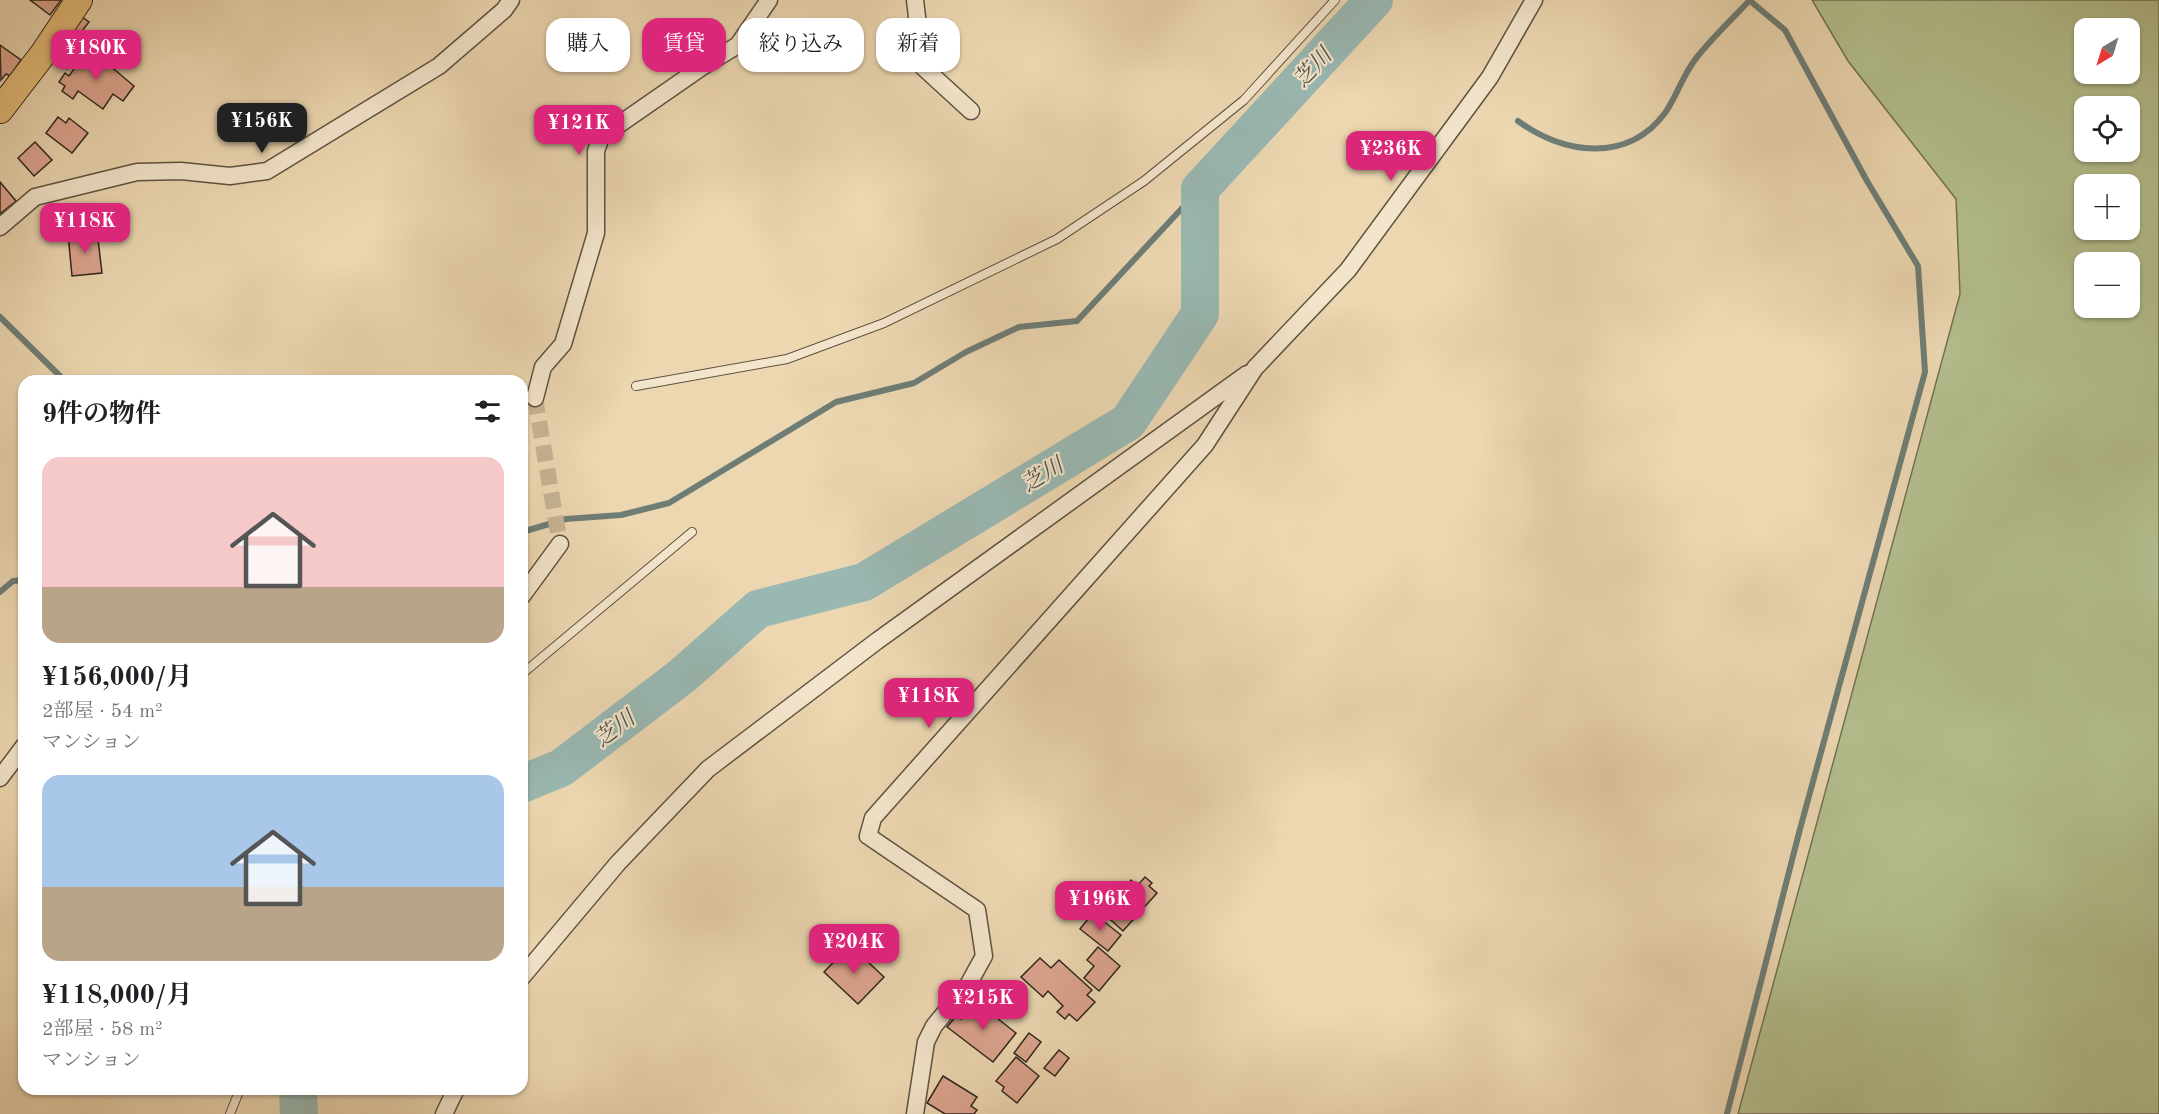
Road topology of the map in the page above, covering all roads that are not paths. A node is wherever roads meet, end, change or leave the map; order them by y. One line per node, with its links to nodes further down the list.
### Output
1 (79, 0): 7 (main road)
2 (511, 0): 9 (street)
3 (769, 0): 12 (street)
4 (915, 0): 8 (street)
5 (1335, 0): 11 (lane)
6 (1534, 0): 10 (street)
7 (0, 110)
8 (971, 111)
9 (0, 227)
10 (1255, 368): 19 (street); 24 (street)
11 (636, 386)
12 (535, 398)
13 (692, 532): 16 (lane)
14 (560, 544): 15 (street)
15 (528, 588)
16 (528, 669)
17 (18, 754): 18 (street)
18 (0, 778)
19 (528, 970)
20 (238, 1095): 22 (lane)
21 (453, 1095): 23 (street)
22 (230, 1114)
23 (444, 1114)
24 (915, 1114)

